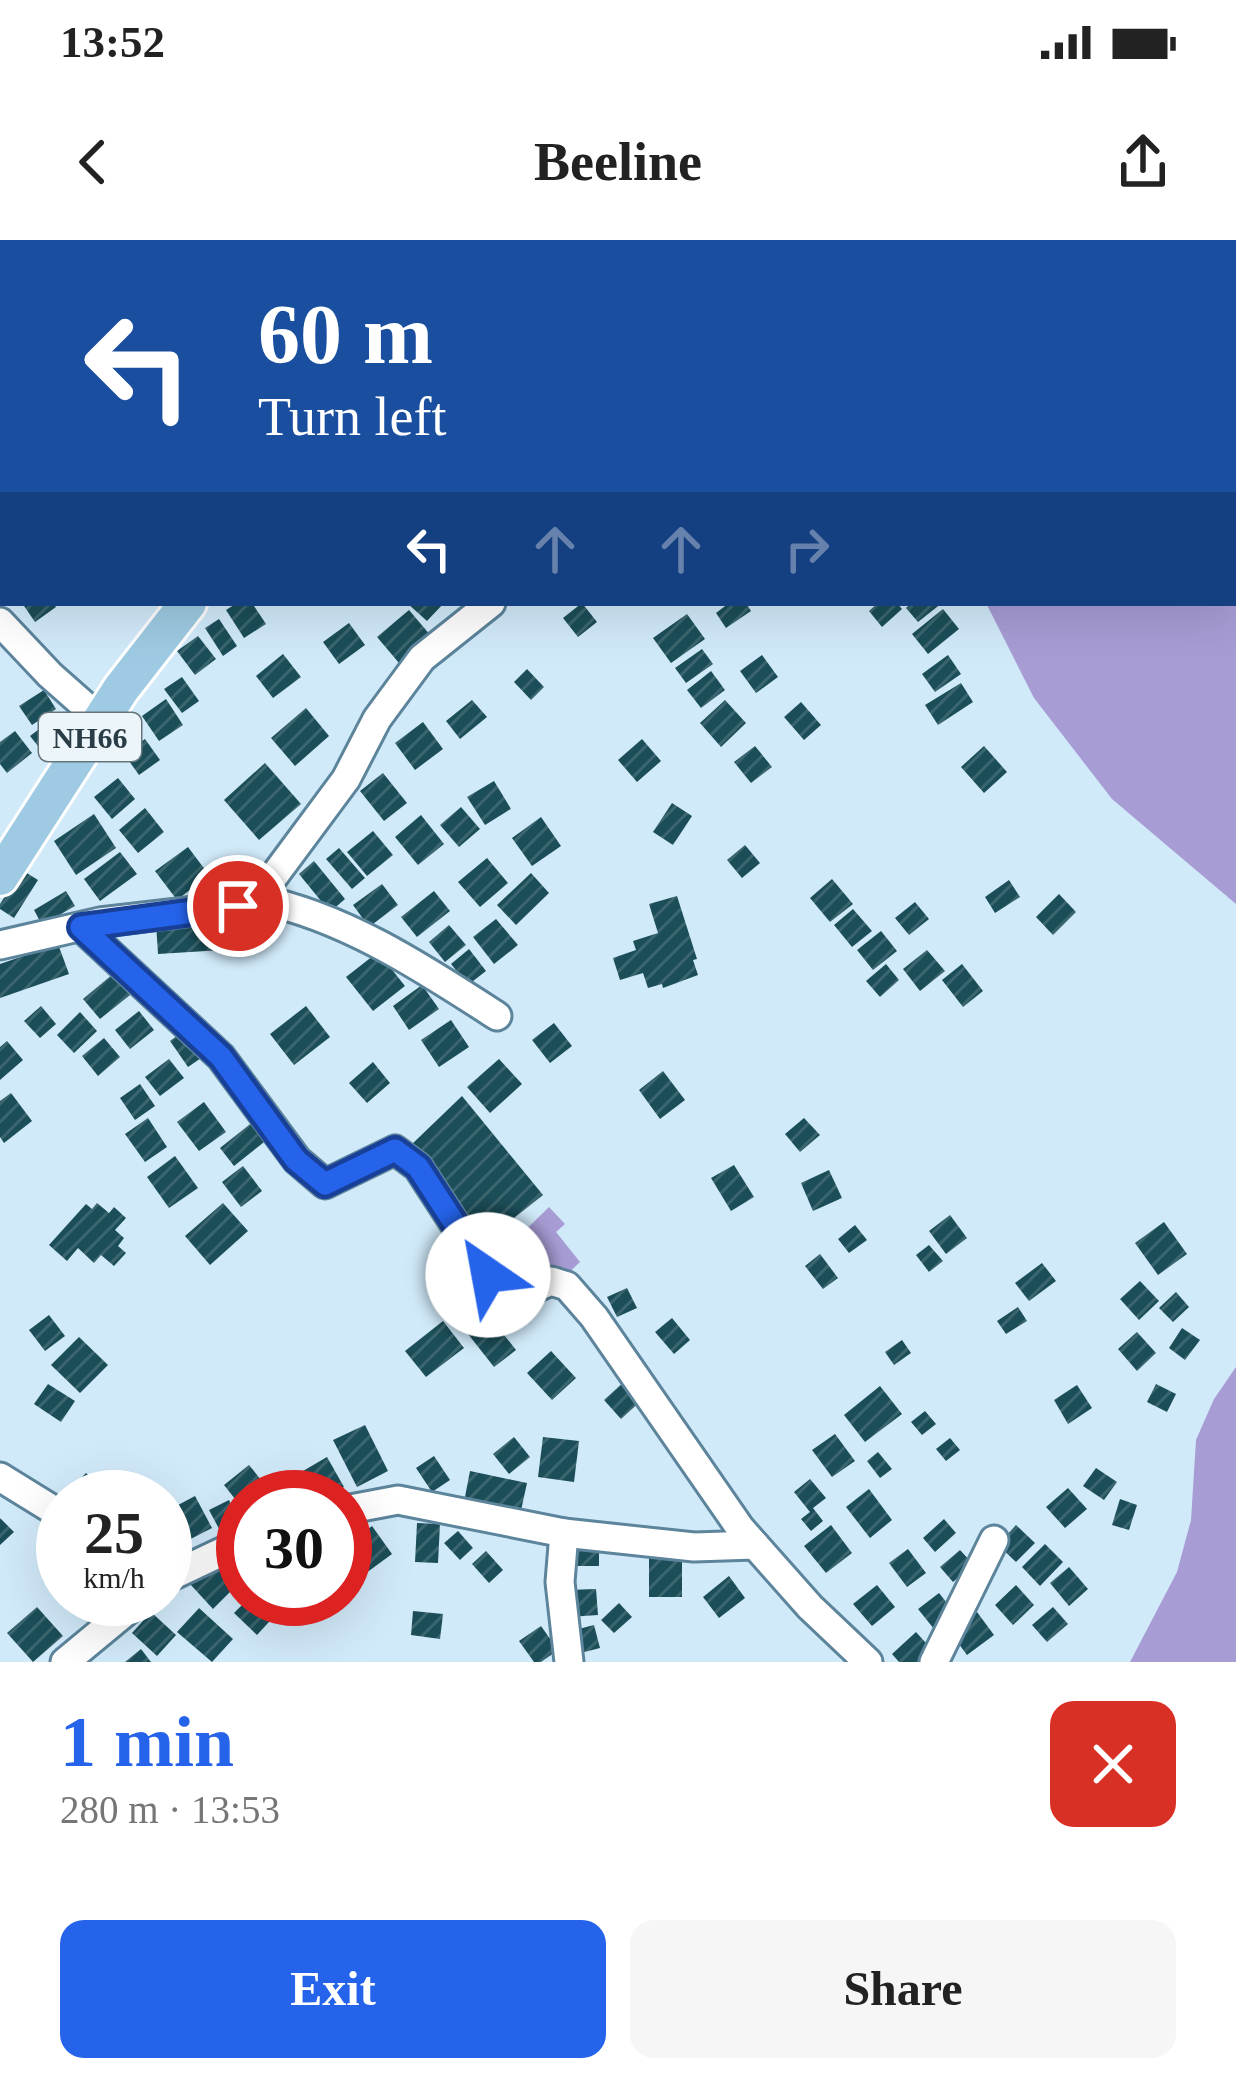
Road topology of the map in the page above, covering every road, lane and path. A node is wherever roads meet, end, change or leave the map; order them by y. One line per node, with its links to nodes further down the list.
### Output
1 (186, 606): 4 (main road, NH66)
2 (487, 606): 6 (street)
3 (0, 622): 4 (street)
4 (101, 720): 5 (main road, NH66)
5 (0, 877)
6 (256, 899): 7 (street); 9 (street)
7 (81, 927): 8 (street); 15 (street)
8 (0, 945)
9 (497, 1016)
10 (0, 1477): 11 (street)
11 (36, 1499)
12 (372, 1505): 13 (street)
13 (564, 1533): 15 (street); 19 (street)
14 (994, 1540): 20 (street)
15 (755, 1545): 17 (street)
16 (108, 1626): 18 (street)
17 (856, 1658)
18 (65, 1662)
19 (569, 1662)
20 (934, 1662)

